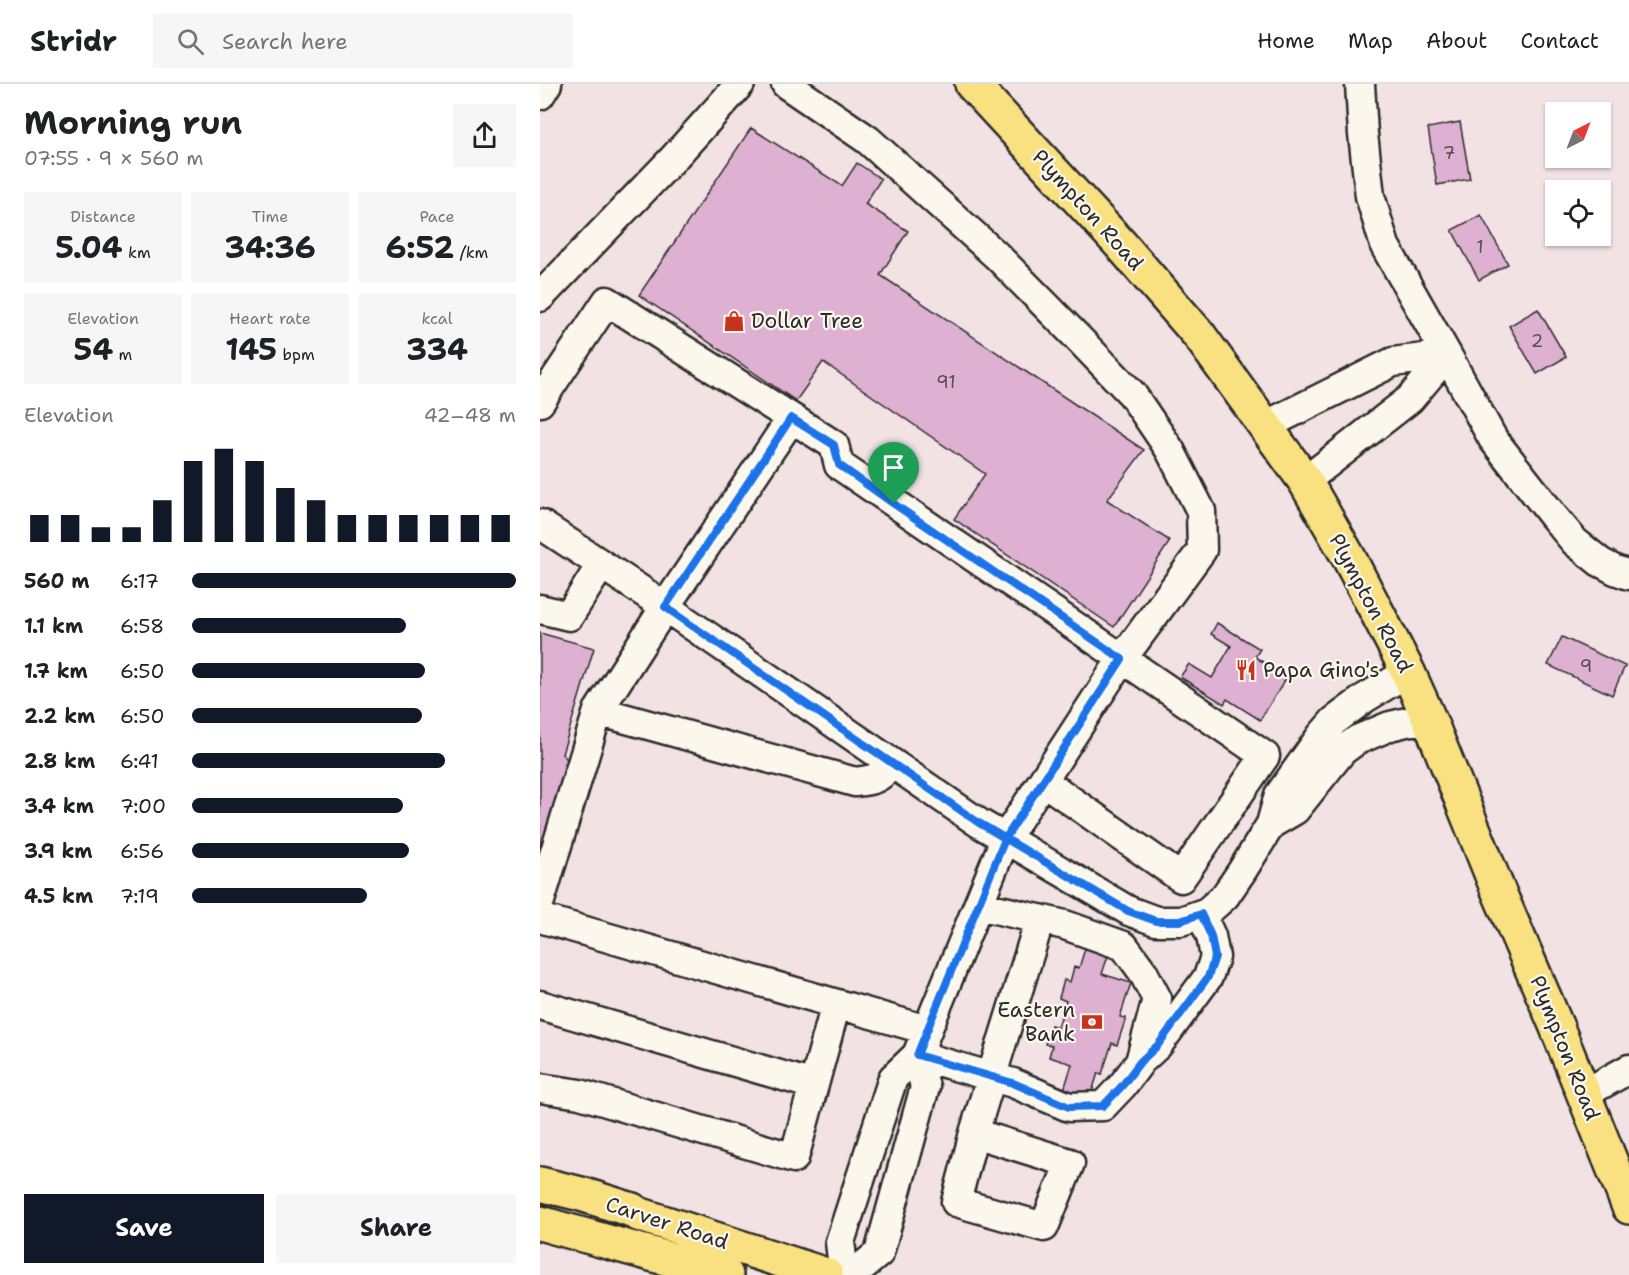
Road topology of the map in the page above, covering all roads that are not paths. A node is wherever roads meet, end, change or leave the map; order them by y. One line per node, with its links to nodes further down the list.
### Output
1 (548, 84): 6 (street)
2 (741, 84): 7 (street)
3 (786, 84): 18 (street)
4 (972, 84): 11 (main road, Plympton Road)
5 (1360, 84): 8 (street)
6 (540, 95)
7 (540, 297)
8 (1448, 355): 11 (street); 12 (street); 15 (street)
9 (540, 402): 10 (street)
10 (791, 418): 16 (street); 18 (street)
11 (1265, 426): 12 (main road, Plympton Road)
12 (1305, 481): 19 (main road, Plympton Road)
13 (540, 524): 14 (street)
14 (601, 565): 16 (street); 17 (street)
15 (1629, 575)
16 (665, 607): 20 (street); 22 (street)
17 (540, 609)
18 (1122, 659): 23 (street); 23 (street)
19 (1408, 672): 21 (main road, Plympton Road); 24 (street)
20 (598, 711): 22 (street); 26 (street)
21 (1430, 721): 24 (street); 39 (main road, Plympton Road)
22 (893, 764): 25 (street)
23 (1043, 782): 25 (street)
24 (1271, 824): 28 (street)
25 (1005, 839): 27 (street); 28 (street)
26 (540, 901)
27 (978, 905): 30 (street); 33 (street)
28 (1201, 914): 34 (street)
29 (540, 918): 31 (street)
30 (1040, 919): 34 (street); 36 (street)
31 (836, 1004): 33 (street); 37 (street)
32 (540, 1005): 37 (street)
33 (922, 1042): 36 (street); 46 (street); 47 (street)
34 (1140, 1062): 36 (street)
35 (1629, 1069): 39 (street)
36 (991, 1077): 40 (street)
37 (814, 1085): 38 (street)
38 (540, 1088)
39 (1584, 1094): 42 (main road, Plympton Road)
40 (974, 1133)
41 (540, 1184): 45 (main road, Carver Road)
42 (1629, 1207)
43 (540, 1222): 44 (main road, Carver Road)
44 (726, 1275)
45 (826, 1275)
46 (844, 1275)
47 (852, 1275)

